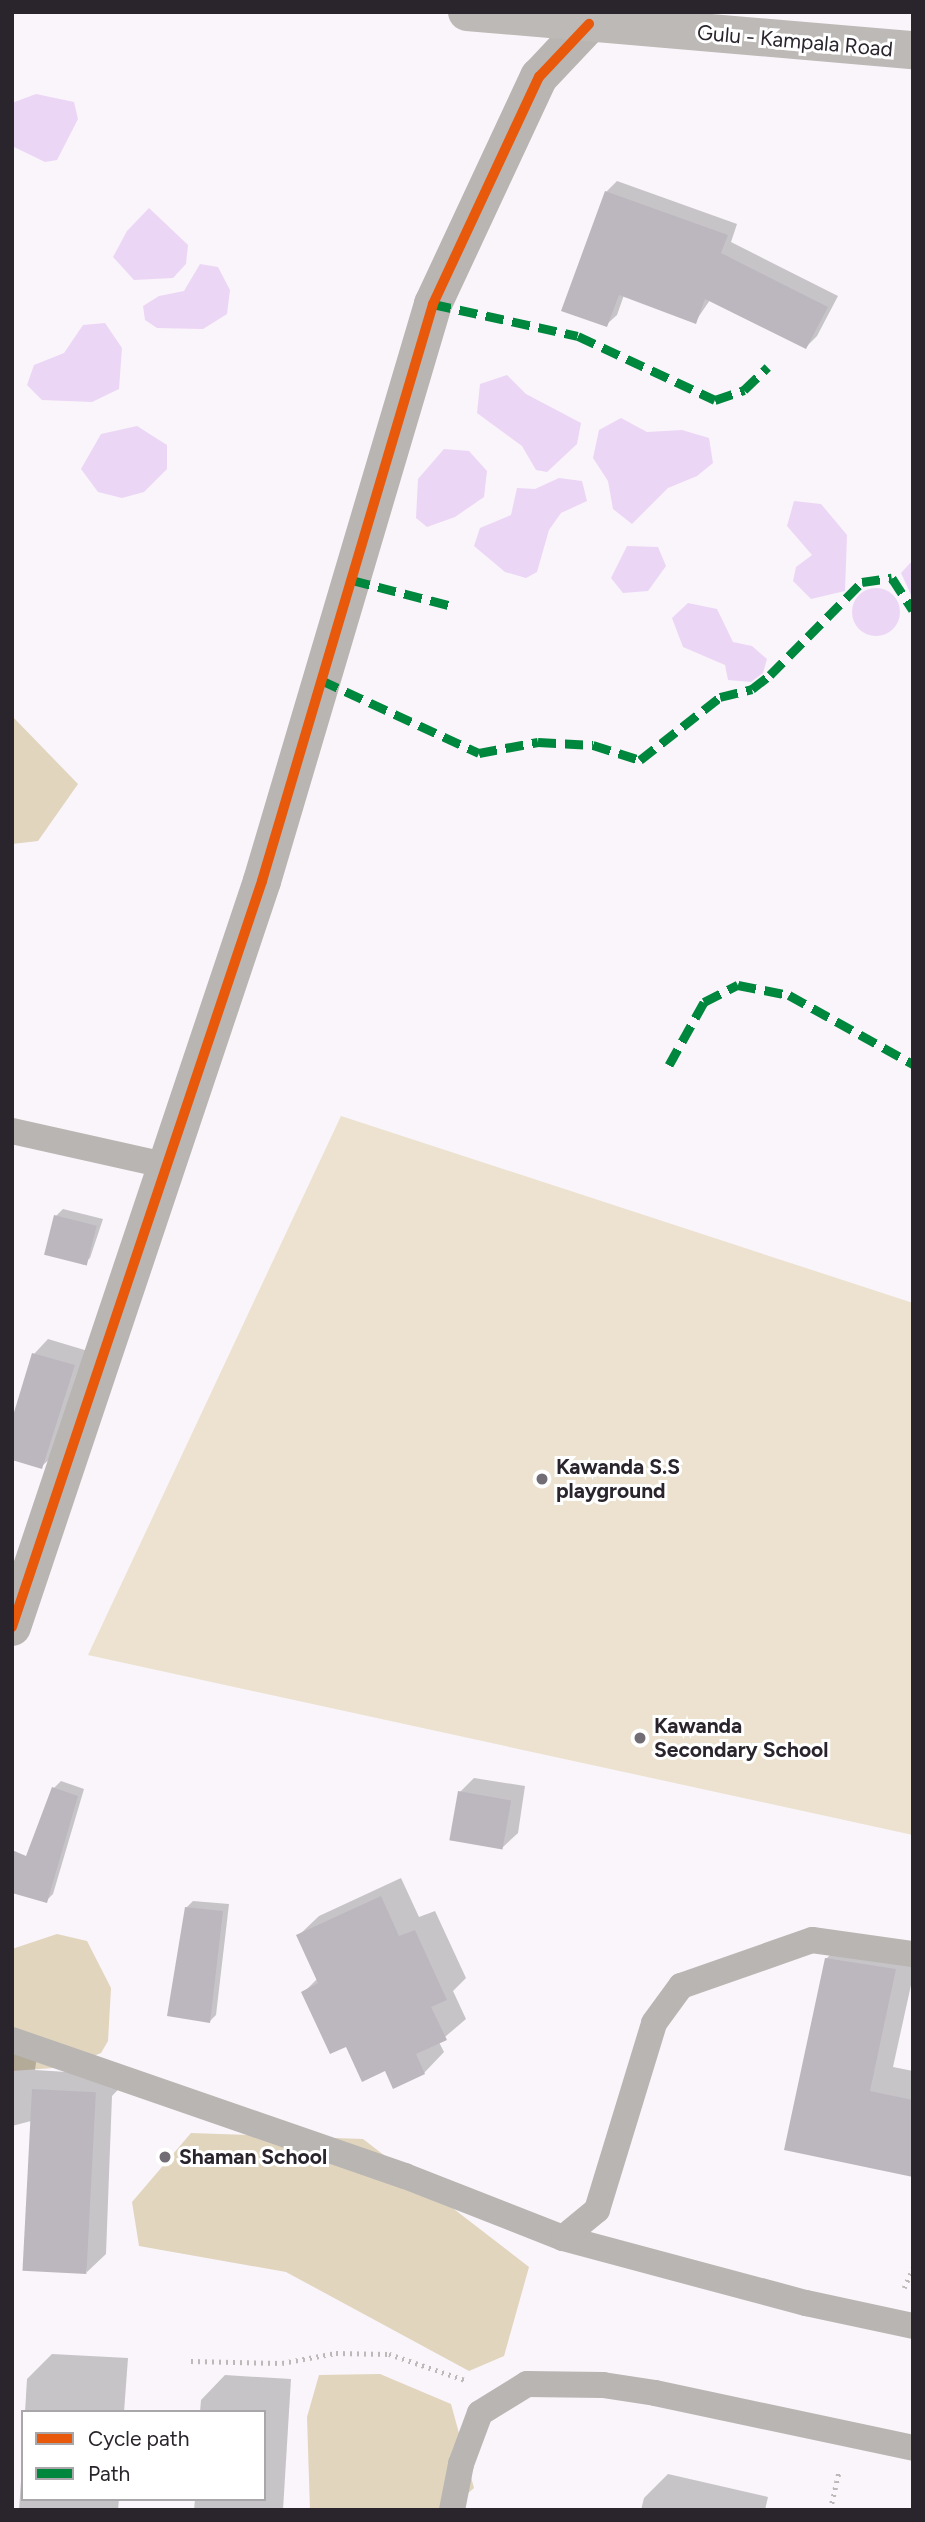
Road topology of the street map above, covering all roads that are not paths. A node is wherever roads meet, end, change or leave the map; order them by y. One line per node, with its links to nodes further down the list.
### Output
1 (467, 12): 2 (main road, Gulu - Kampala Road)
2 (589, 23): 3 (main road, Gulu - Kampala Road); 5 (street)
3 (913, 50)
4 (12, 1131): 5 (lane)
5 (164, 1165): 6 (street)
6 (12, 1627)
7 (913, 1954): 9 (lane)
8 (12, 2040): 9 (lane)
9 (564, 2238): 10 (lane)
10 (913, 2326)
11 (913, 2448): 12 (lane)
12 (453, 2510)

